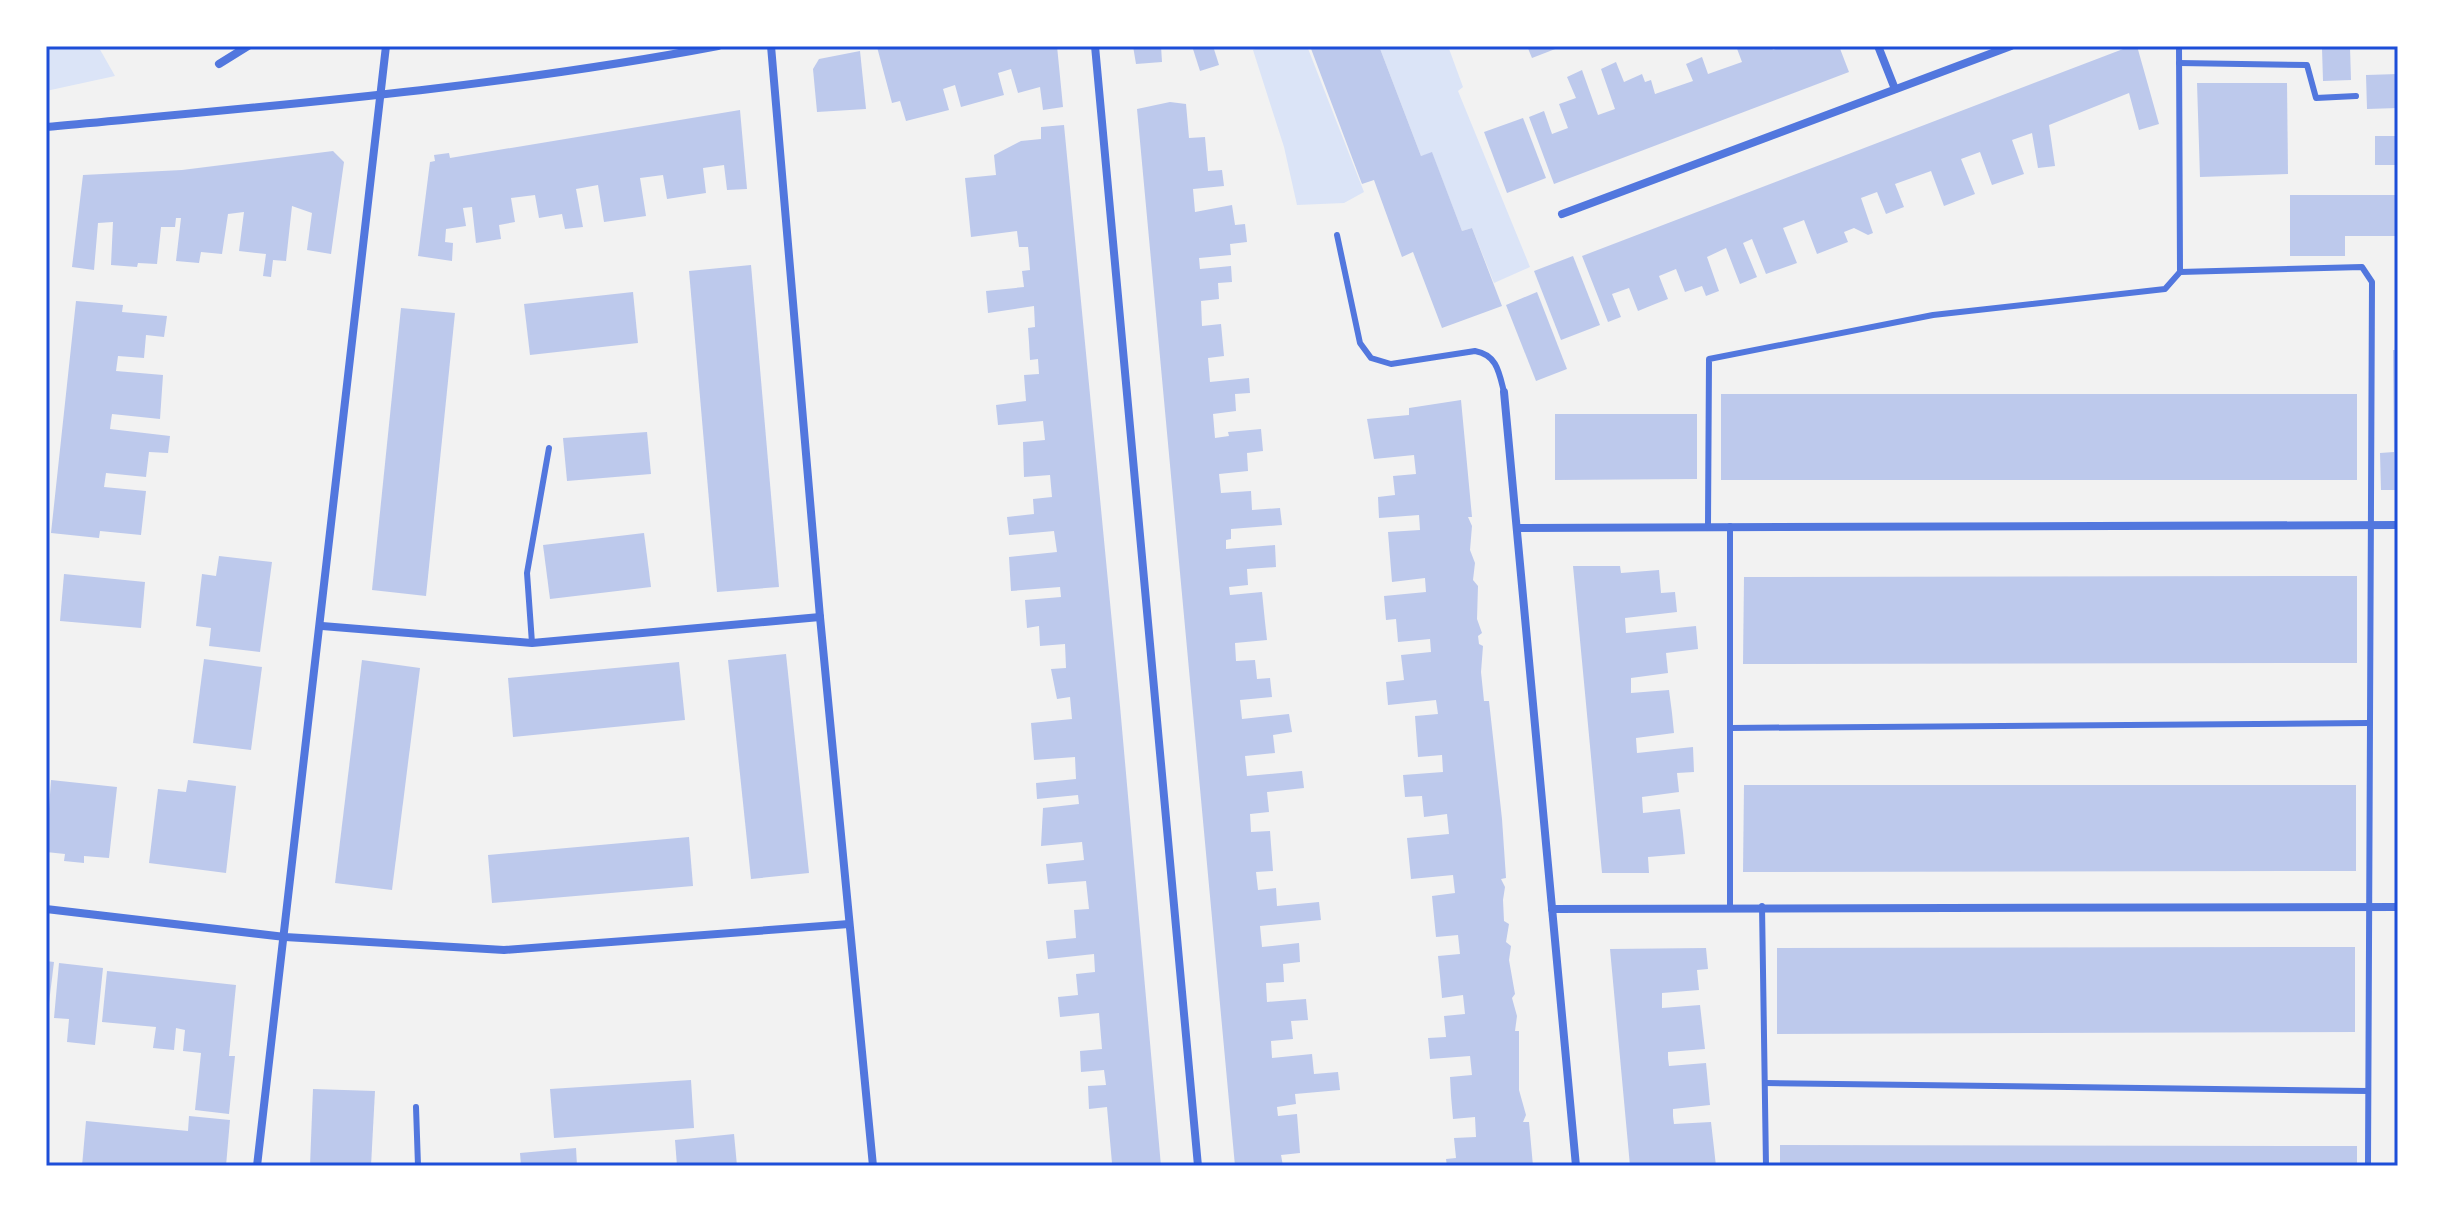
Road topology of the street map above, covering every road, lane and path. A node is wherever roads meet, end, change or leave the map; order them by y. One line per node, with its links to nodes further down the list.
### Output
1 (248, 46): 10 (street)
2 (386, 46): 12 (street)
3 (718, 46): 12 (street)
4 (771, 46): 25 (street)
5 (1095, 46): 44 (street)
6 (1878, 46): 11 (street)
7 (2011, 46): 11 (street)
8 (2179, 46): 9 (lane)
9 (2179, 63): 13 (lane); 17 (lane)
10 (219, 64)
11 (1895, 89): 15 (street)
12 (383, 96): 14 (street); 26 (street)
13 (2356, 96)
14 (46, 127)
15 (1562, 214)
16 (1337, 235): 18 (lane)
17 (2180, 272): 20 (lane); 21 (lane)
18 (1504, 392): 24 (street)
19 (549, 448): 27 (lane)
20 (2370, 524): 22 (street); 23 (street); 28 (lane)
21 (1708, 525): 22 (street); 24 (street)
22 (1730, 525): 29 (lane)
23 (2398, 525)
24 (1518, 528): 35 (street)
25 (820, 617): 27 (street); 36 (street)
26 (322, 626): 27 (street); 37 (street)
27 (532, 643)
28 (2369, 723): 29 (lane); 32 (lane)
29 (1731, 728): 30 (lane)
30 (1730, 906): 31 (street); 35 (street)
31 (1762, 906): 32 (street); 38 (lane)
32 (2368, 907): 33 (street); 39 (lane)
33 (2398, 907)
34 (46, 909): 37 (street)
35 (1552, 909): 45 (street)
36 (849, 924): 37 (street); 43 (street)
37 (285, 937): 41 (street)
38 (1765, 1083): 39 (lane); 46 (lane)
39 (2368, 1091): 47 (lane)
40 (416, 1107): 42 (lane)
41 (257, 1166)
42 (418, 1166)
43 (873, 1166)
44 (1198, 1166)
45 (1576, 1166)
46 (1766, 1166)
47 (2368, 1166)

